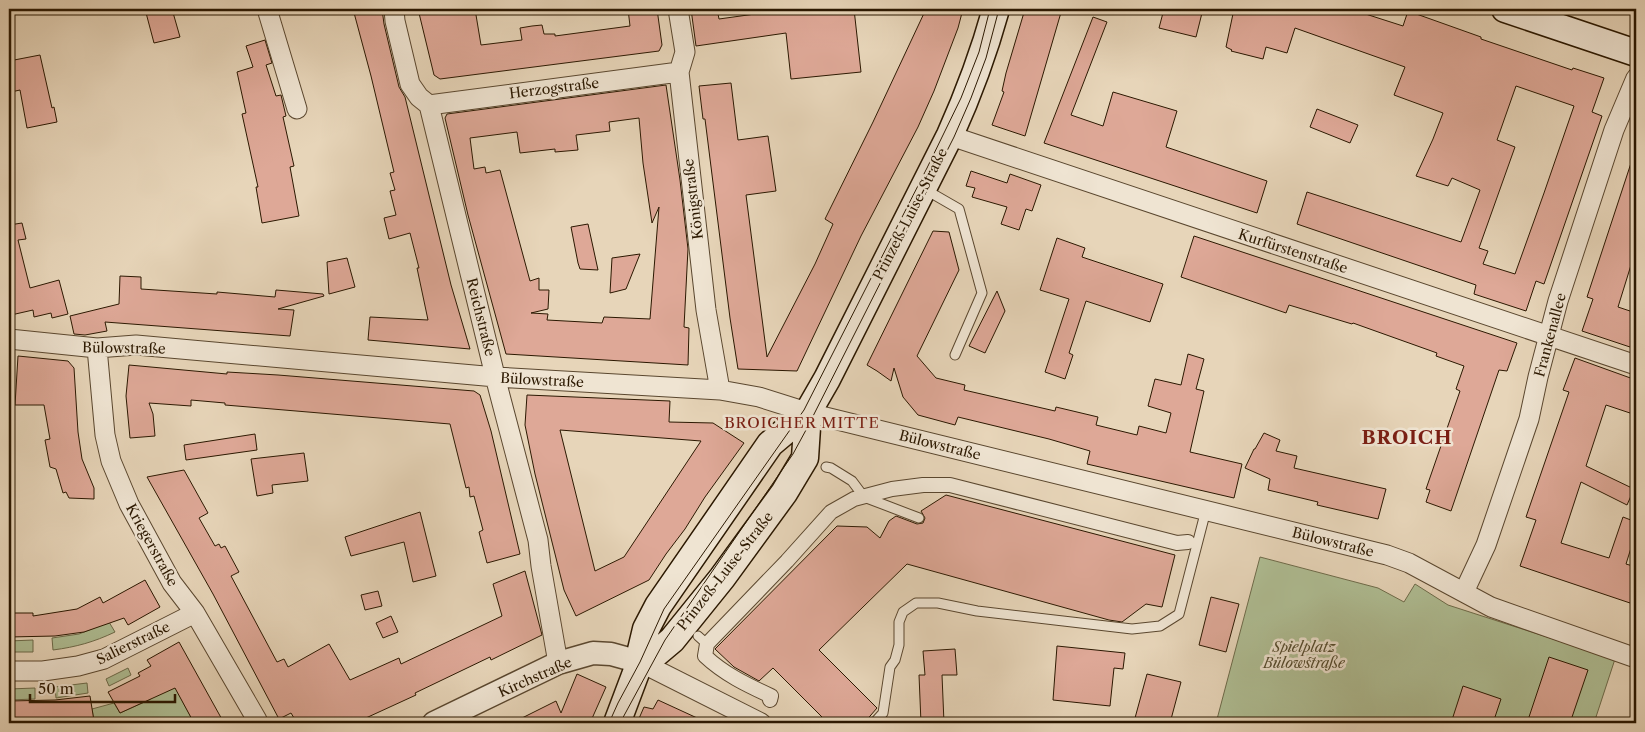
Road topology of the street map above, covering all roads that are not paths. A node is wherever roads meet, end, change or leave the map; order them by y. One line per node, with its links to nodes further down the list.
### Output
1 (268, 9): 11 (street)
2 (394, 9): 10 (street, Reichstraße)
3 (678, 9): 8 (street, Königstraße)
4 (996, 9): 12 (main road, Prinzeß-Luise-Straße)
5 (1505, 9): 6 (main road)
6 (1540, 14): 7 (main road)
7 (1636, 53)
8 (679, 72): 10 (street, Herzogstraße); 20 (street, Königstraße)
9 (1636, 78): 14 (street, Frankenallee)
10 (429, 105): 19 (street, Reichstraße)
11 (297, 109)
12 (950, 135): 13 (main road, Prinzeß-Luise-Straße); 14 (street, Kurfürstenstraße)
13 (923, 189): 17 (lane); 21 (main road, Prinzeß-Luise-Straße)
14 (1548, 336): 18 (street, Kurfürstenstraße); 27 (street, Frankenallee)
15 (9, 340): 16 (street, Bülowstraße)
16 (97, 348): 19 (street, Bülowstraße); 28 (street, Kriegerstraße)
17 (955, 355)
18 (1636, 366)
19 (496, 377): 20 (street, Bülowstraße); 31 (street, Reichstraße)
20 (720, 390): 21 (street, Bülowstraße)
21 (808, 412): 24 (street, Bülowstraße); 30 (main road, Prinzeß-Luise-Straße); 30 (main road, Prinzeß-Luise-Straße)
22 (826, 467): 23 (lane)
23 (864, 497): 25 (lane); 26 (street); 33 (street)
24 (1206, 510): 27 (street, Bülowstraße); 38 (lane)
25 (919, 518)
26 (1188, 542)
27 (1464, 592): 29 (street, Bülowstraße)
28 (195, 613): 32 (street, Salierstraße); 34 (street, Kriegerstraße)
29 (1636, 658)
30 (640, 662): 31 (street, Kirchstraße); 36 (main road, Prinzeß-Luise-Straße); 37 (street)
31 (558, 663): 35 (street, Kirchstraße)
32 (9, 671)
33 (770, 700)
34 (256, 723)
35 (434, 723)
36 (617, 723)
37 (761, 723)
38 (874, 723)

